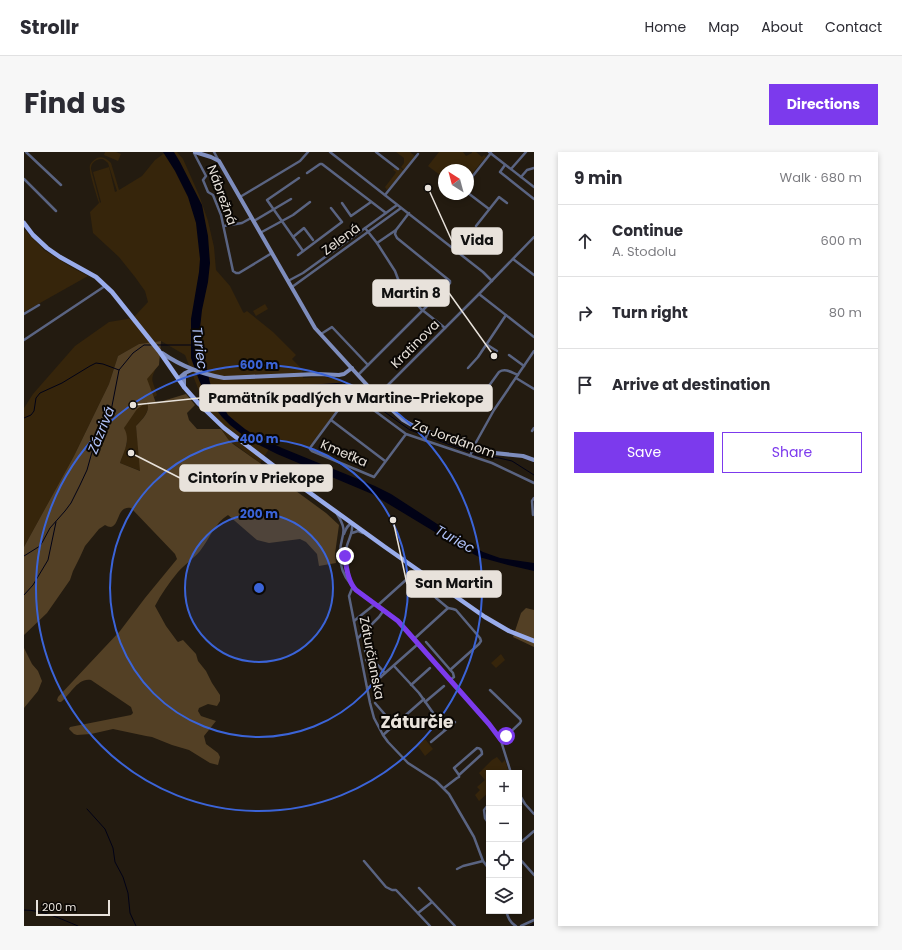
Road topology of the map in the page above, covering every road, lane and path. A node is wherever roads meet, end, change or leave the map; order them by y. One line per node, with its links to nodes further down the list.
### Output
1 (26, 152): 21 (street)
2 (194, 152): 8 (street); 43 (street, Nábrežná)
3 (214, 152): 11 (street)
4 (308, 152): 24 (street)
5 (330, 152): 23 (street)
6 (376, 152): 14 (street)
7 (526, 152): 15 (street)
8 (204, 153): 11 (street)
9 (490, 153): 12 (street); 17 (street)
10 (418, 154): 23 (street)
11 (219, 161): 24 (street)
12 (505, 165): 15 (street); 27 (street)
13 (534, 168): 18 (street)
14 (398, 169)
15 (511, 169): 18 (street)
16 (306, 172): 30 (street)
17 (474, 174)
18 (521, 177): 22 (street)
19 (299, 178): 36 (street)
20 (24, 179): 37 (street)
21 (61, 185)
22 (534, 187)
23 (385, 195): 32 (street)
24 (240, 197): 40 (street)
25 (474, 198): 35 (street)
26 (291, 199): 36 (street)
27 (534, 199)
28 (310, 202): 41 (street)
29 (342, 202): 30 (street)
30 (371, 202): 38 (street)
31 (507, 203): 35 (street)
32 (397, 205): 34 (street); 38 (street, Zelená)
33 (331, 208): 53 (street)
34 (401, 208): 39 (street); 47 (street, Zelená)
35 (489, 209): 44 (street)
36 (274, 210): 40 (street); 41 (street)
37 (56, 211)
38 (386, 213): 45 (street, Zelená)
39 (409, 213): 46 (street); 59 (street)
40 (253, 220): 43 (street); 48 (street)
41 (282, 221): 48 (street); 49 (street)
42 (24, 223): 60 (main road)
43 (224, 226): 54 (street, Nábrežná)
44 (476, 226)
45 (365, 228): 47 (street); 58 (street, Zelená)
46 (396, 230): 52 (street); 64 (street)
47 (368, 232): 52 (street); 61 (street, Zelená)
48 (260, 233): 54 (street)
49 (293, 236): 51 (street); 53 (street)
50 (534, 237): 56 (street, Kratinova)
51 (313, 240)
52 (377, 243): 64 (street)
53 (303, 251): 55 (street)
54 (272, 253): 58 (street)
55 (298, 255)
56 (513, 259): 57 (street); 59 (street, Kratinova)
57 (534, 275)
58 (288, 281): 61 (street)
59 (492, 281): 62 (street, Kratinova)
60 (106, 286): 70 (street); 74 (main road)
61 (292, 287): 68 (street)
62 (479, 294): 66 (street); 67 (street, Kratinova)
63 (39, 306): 65 (street)
64 (423, 310): 67 (street); 76 (street)
65 (24, 314)
66 (506, 315): 69 (street); 71 (street)
67 (445, 328): 87 (street, Kratinova)
68 (321, 334): 76 (street); 78 (street)
69 (534, 337)
70 (24, 340)
71 (486, 344): 72 (street); 79 (street)
72 (497, 351)
73 (534, 351): 77 (street)
74 (159, 352): 80 (street); 84 (main road)
75 (509, 355): 77 (street)
76 (368, 365): 82 (street)
77 (524, 366): 83 (street)
78 (352, 368): 80 (street); 82 (street)
79 (468, 368)
80 (193, 370): 81 (street)
81 (185, 373): 84 (street); 85 (street)
82 (358, 375): 87 (street)
83 (517, 377): 86 (street); 88 (street); 95 (street)
84 (178, 379): 85 (main road)
85 (184, 387): 101 (main road)
86 (534, 389)
87 (377, 396): 93 (street)
88 (475, 405)
89 (331, 420): 92 (street, Za Jordánom); 98 (street, Kmeťka); 98 (street, Kmeťka)
90 (534, 428): 91 (street)
91 (532, 431)
92 (406, 434): 94 (street, Za Jordánom); 98 (street, Kmeťka)
93 (427, 434): 94 (street); 95 (street)
94 (425, 440): 96 (street, Za Jordánom)
95 (472, 450): 96 (street); 97 (street)
96 (470, 456): 99 (street, Za Jordánom)
97 (534, 460)
98 (385, 462)
99 (534, 483)
100 (534, 498): 102 (street)
101 (335, 511): 103 (main road); 105 (street)
102 (533, 515)
103 (352, 523): 104 (street, Záturčianska); 105 (street); 106 (main road)
104 (352, 533): 106 (street); 107 (street, Záturčianska)
105 (343, 536): 107 (street)
106 (370, 536): 114 (main road)
107 (352, 585): 108 (street); 111 (street, Záturčianska)
108 (376, 605): 109 (street); 110 (street); 111 (street)
109 (448, 608): 113 (street); 121 (street)
110 (384, 610): 112 (street); 113 (street)
111 (354, 621): 112 (street, Záturčianska)
112 (357, 638): 127 (street, Záturčianska)
113 (414, 639): 116 (street)
114 (534, 641)
115 (426, 642): 121 (street)
116 (418, 644): 119 (street); 124 (street)
117 (365, 651): 122 (street)
118 (366, 660): 123 (street)
119 (394, 666): 122 (street); 125 (street)
120 (430, 668): 125 (street)
121 (450, 670): 124 (street)
122 (385, 673): 123 (street)
123 (381, 677): 127 (street)
124 (450, 680): 135 (street)
125 (411, 685): 129 (street)
126 (444, 686): 129 (street)
127 (367, 689): 134 (street, Záturčianska)
128 (490, 690): 135 (street)
129 (424, 701): 132 (street); 133 (street)
130 (375, 703): 132 (street)
131 (455, 722): 133 (street)
132 (394, 725): 134 (street)
133 (444, 730): 136 (street)
134 (383, 735): 139 (street, Záturčianska)
135 (501, 740): 137 (street)
136 (431, 742)
137 (510, 770)
138 (459, 774): 138 (street); 139 (street)
139 (444, 788): 147 (street, Záturčianska)
140 (522, 799): 142 (street)
141 (486, 808): 143 (street)
142 (534, 814)
143 (486, 820)
144 (534, 831): 145 (street)
145 (521, 842)
146 (364, 861): 154 (street)
147 (483, 861): 149 (street, Záturčianska); 150 (street)
148 (522, 861): 151 (street)
149 (486, 865)
150 (457, 868)
151 (534, 875)
152 (419, 888): 153 (street)
153 (432, 902): 154 (street); 158 (street)
154 (418, 913): 157 (street)
155 (507, 914): 159 (street)
156 (534, 920): 160 (street)
157 (430, 926)
158 (455, 926)
159 (516, 926)
160 (521, 926)

